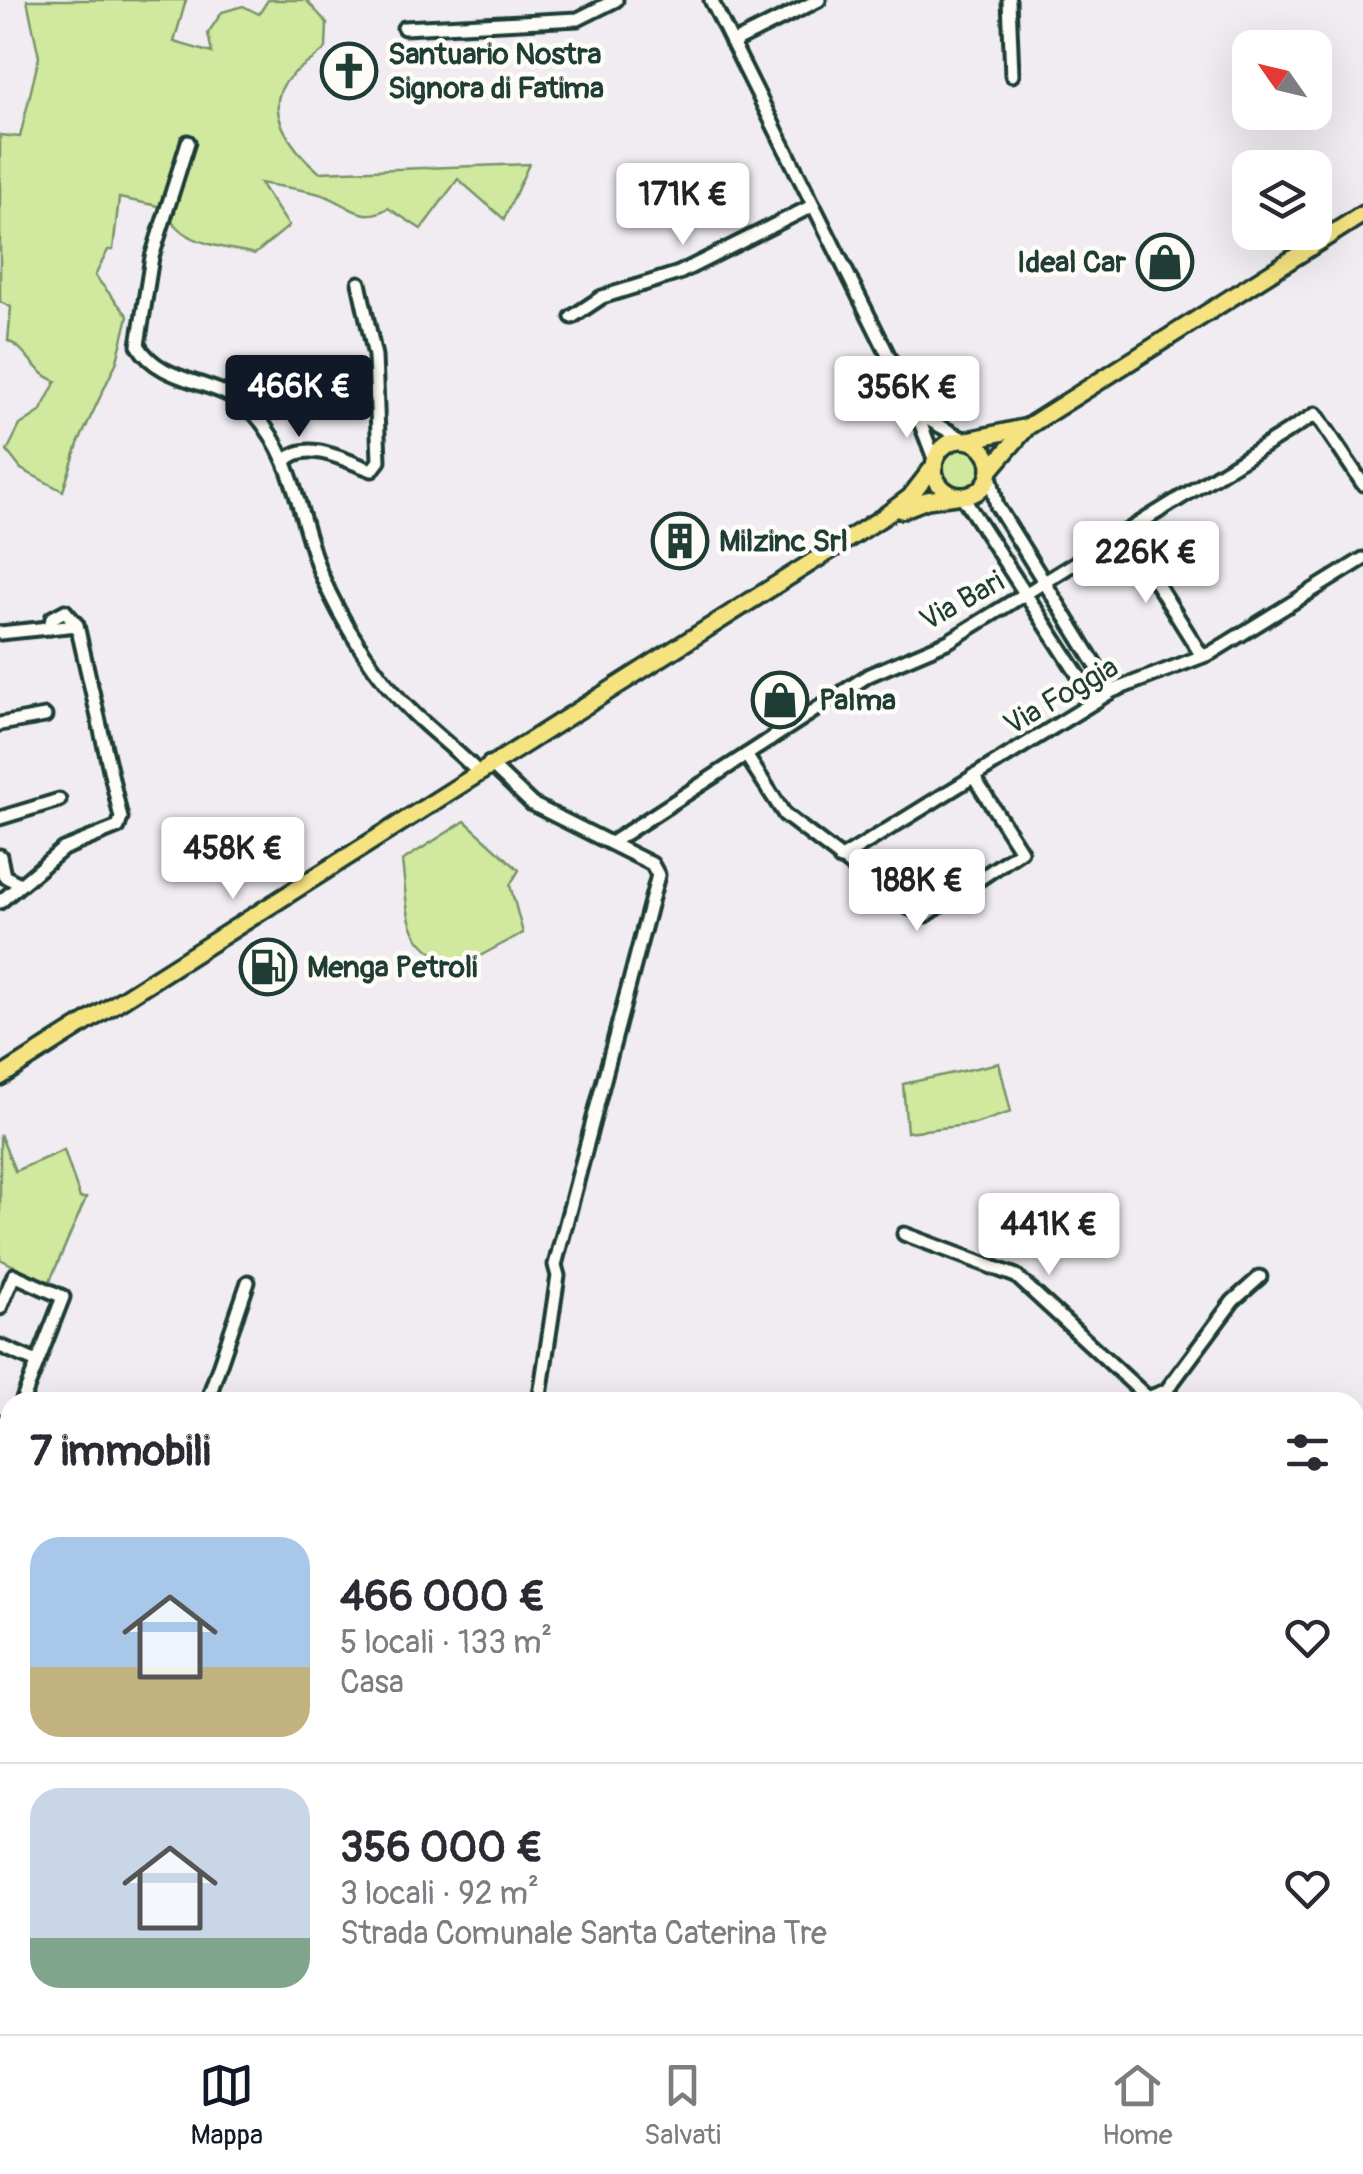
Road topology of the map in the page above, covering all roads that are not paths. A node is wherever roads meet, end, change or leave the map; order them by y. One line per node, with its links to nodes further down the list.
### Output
1 (616, 0): 5 (street)
2 (710, 0): 6 (street)
3 (820, 0): 6 (street)
4 (1008, 0): 7 (street)
5 (404, 28)
6 (732, 43): 9 (street)
7 (1012, 75)
8 (188, 142): 16 (street)
9 (812, 206): 12 (street); 13 (street)
10 (1363, 214): 14 (main road)
11 (360, 283): 16 (street)
12 (572, 317)
13 (915, 410): 15 (street); 17 (street)
14 (1027, 427): 15 (main road); 18 (main road)
15 (966, 440): 17 (main road); 18 (main road)
16 (285, 461): 33 (street)
17 (934, 464): 20 (main road); 21 (main road)
18 (990, 472): 20 (main road); 24 (street)
19 (1363, 484): 22 (street, Via Bari)
20 (960, 496): 21 (main road); 25 (street)
21 (883, 517): 33 (main road)
22 (1125, 533): 24 (street, Via Bari); 27 (street)
23 (1363, 558): 27 (street, Via Foggia)
24 (1045, 583): 25 (street, Via Bari); 28 (street)
25 (1027, 593): 29 (street); 32 (street, Via Bari)
26 (0, 633): 41 (street)
27 (1202, 656): 28 (street, Via Foggia)
28 (1112, 691): 29 (street, Via Foggia)
29 (1095, 701): 34 (street, Via Foggia)
30 (44, 716): 31 (street)
31 (0, 724)
32 (746, 755): 37 (street, Via Bari); 39 (street)
33 (483, 767): 37 (street); 43 (main road)
34 (974, 776): 39 (street, Via Foggia); 39 (street)
35 (59, 800): 36 (street)
36 (0, 818)
37 (611, 842): 52 (street)
38 (0, 856): 40 (street)
39 (840, 859)
40 (2, 881): 41 (street)
41 (18, 883): 42 (street)
42 (0, 902)
43 (0, 1077)
44 (904, 1234): 53 (street)
45 (1260, 1278): 54 (street)
46 (248, 1282): 51 (street)
47 (0, 1308): 49 (street)
48 (0, 1346): 49 (street)
49 (37, 1362): 50 (street)
50 (27, 1392)
51 (210, 1392)
52 (541, 1392)
53 (1141, 1392)
54 (1157, 1392)

